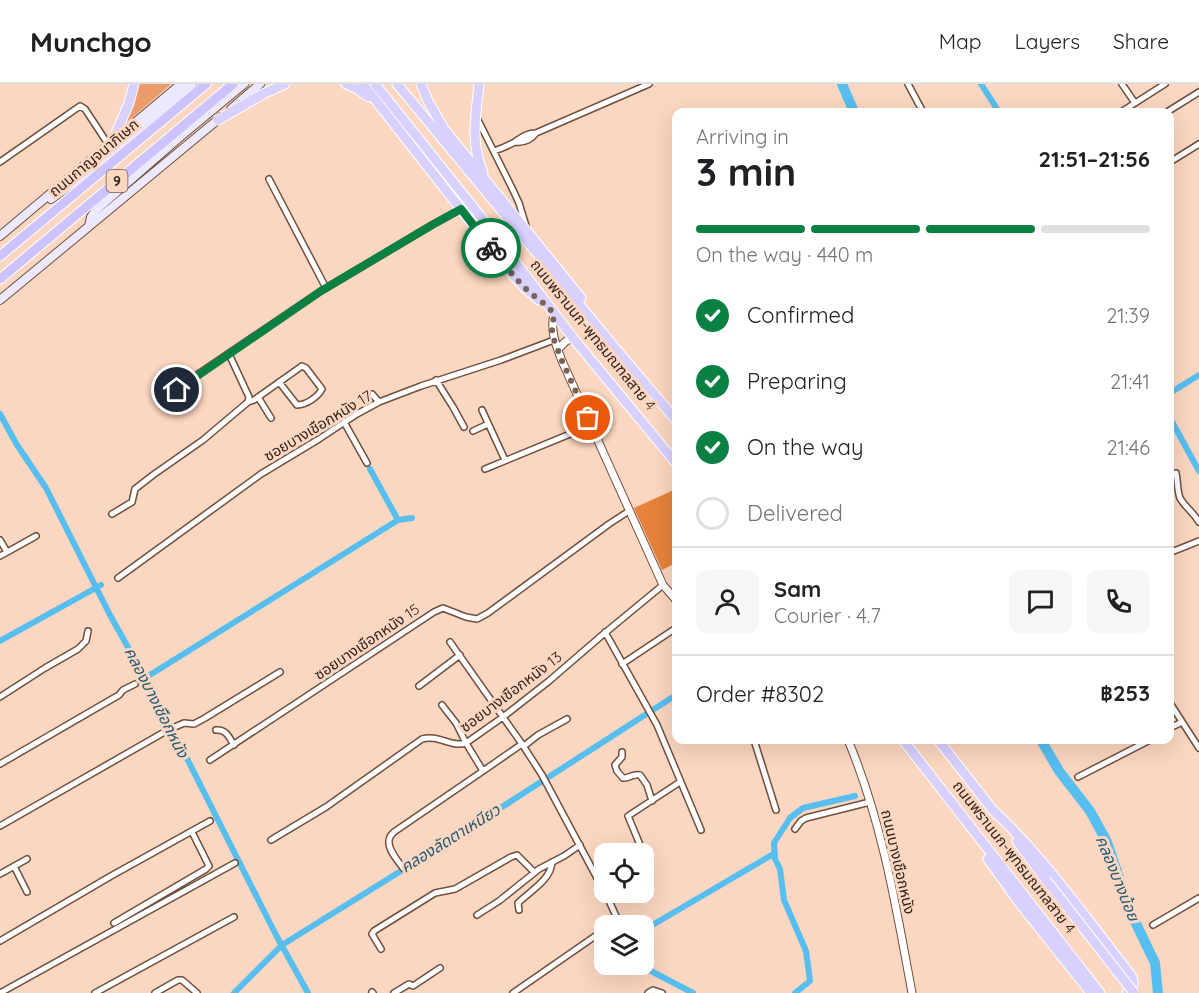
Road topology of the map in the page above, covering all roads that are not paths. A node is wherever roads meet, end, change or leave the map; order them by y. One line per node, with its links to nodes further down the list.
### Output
1 (134, 84): 27 (main road)
2 (181, 84): 27 (main road)
3 (192, 84): 37 (main road)
4 (206, 84): 41 (highway, ถนนกาญจนาภิเษก / 9)
5 (233, 84): 42 (highway, 9)
6 (244, 84): 38 (main road)
7 (260, 84): 26 (main road)
8 (285, 84): 26 (main road)
9 (346, 84): 24 (main road)
10 (363, 84): 24 (main road)
11 (375, 84): 45 (main road, ถนนพรานนก-พุทธมณฑลสาย 4)
12 (397, 84): 50 (main road, ถนนพรานนก-พุทธมณฑลสาย 4)
13 (421, 84): 33 (main road)
14 (479, 84): 25 (main road)
15 (649, 84): 29 (street)
16 (908, 84): 21 (street)
17 (1122, 84): 20 (street)
18 (1165, 84): 20 (street)
19 (1199, 92): 23 (street)
20 (1135, 103): 22 (street)
21 (921, 108)
22 (1127, 108)
23 (1173, 108)
24 (382, 109): 36 (main road)
25 (476, 116): 29 (street); 33 (main road)
26 (218, 120): 38 (main road)
27 (110, 142): 31 (street); 37 (main road)
28 (1199, 144): 30 (street)
29 (494, 152): 34 (street)
30 (1174, 160)
31 (0, 162)
32 (269, 179): 43 (street)
33 (490, 186): 35 (main road)
34 (512, 188): 35 (street); 39 (street)
35 (501, 199): 39 (main road)
36 (461, 209): 43 (street); 45 (main road)
37 (25, 215): 40 (main road)
38 (90, 226): 44 (main road)
39 (528, 232): 50 (main road)
40 (0, 236)
41 (0, 256)
42 (0, 279)
43 (326, 288): 51 (street)
44 (0, 300)
45 (546, 304): 46 (main road, ถนนพรานนก-พุทธมณฑลสาย 4)
46 (554, 314): 47 (main road, ถนนพรานนก-พุทธมณฑลสาย 4); 48 (street)
47 (573, 338): 49 (street); 67 (main road, ถนนพรานนก-พุทธมณฑลสาย 4)
48 (554, 340): 49 (street); 52 (street, ซอยบางเชือกหนัง 17)
49 (558, 349): 64 (street)
50 (616, 349): 60 (main road, ถนนพรานนก-พุทธมณฑลสาย 4)
51 (229, 354): 56 (street); 58 (street)
52 (436, 380): 57 (street, ซอยบางเชือกหนัง 17); 65 (street)
53 (279, 382): 53 (street); 55 (street)
54 (366, 395): 57 (street)
55 (258, 397): 56 (street); 61 (street)
56 (248, 402): 75 (street)
57 (379, 402): 62 (street, ซอยบางเชือกหนัง 17)
58 (171, 407)
59 (482, 410): 63 (street)
60 (672, 415)
61 (271, 418)
62 (344, 422): 69 (street); 83 (street, ซอยบางเชือกหนัง 17)
63 (488, 424): 66 (street); 68 (street)
64 (592, 425): 68 (street); 74 (street)
65 (464, 427)
66 (473, 431)
67 (672, 458)
68 (505, 460): 70 (street)
69 (367, 463)
70 (485, 469)
71 (1176, 473): 72 (street)
72 (1178, 490): 73 (street); 76 (street)
73 (1174, 491)
74 (629, 512): 84 (street); 109 (street, ซอยบางเชือกหนัง 15)
75 (112, 514)
76 (1199, 522)
77 (36, 536): 81 (street)
78 (0, 540): 81 (street)
79 (1199, 540): 80 (street)
80 (1174, 551)
81 (7, 552): 82 (street)
82 (0, 556)
83 (118, 578)
84 (663, 585): 85 (street); 88 (street, ซอยบางเชือกหนัง 13)
85 (672, 595)
86 (88, 631): 95 (street)
87 (672, 631): 91 (street)
88 (605, 633): 91 (street); 98 (street, ซอยบางเชือกหนัง 13)
89 (450, 642): 90 (street)
90 (460, 656): 94 (street); 98 (street)
91 (622, 664): 117 (street)
92 (280, 672): 124 (street)
93 (135, 684): 114 (street)
94 (419, 686)
95 (0, 697)
96 (442, 705): 103 (street)
97 (1174, 709): 100 (street)
98 (503, 717): 103 (street, ซอยบางเชือกหนัง 13); 110 (street)
99 (567, 719): 110 (street)
100 (1182, 722): 101 (street); 111 (street)
101 (1174, 726)
102 (216, 730): 109 (street)
103 (466, 743): 115 (street); 128 (street, ซอยบางเชือกหนัง 13)
104 (754, 744): 121 (street)
105 (849, 744): 119 (street, ถนนบางเชือกหนัง)
106 (906, 744): 120 (main road, ถนนพรานนก-พุทธมณฑลสาย 4)
107 (941, 744): 122 (main road, ถนนพรานนก-พุทธมณฑลสาย 4)
108 (1142, 744): 116 (street)
109 (234, 745): 113 (street, ซอยบางเชือกหนัง 15)
110 (523, 745): 115 (street); 130 (street)
111 (1199, 748)
112 (622, 752): 118 (street)
113 (210, 760)
114 (0, 764)
115 (483, 771): 135 (street)
116 (1078, 777)
117 (680, 782): 118 (street); 126 (street)
118 (652, 801): 129 (street)
119 (870, 802): 125 (street); 160 (street, ถนนบางเชือกหนัง)
120 (953, 804): 161 (main road); 162 (main road, ถนนพรานนก-พุทธมณฑลสาย 4)
121 (776, 810)
122 (994, 811): 163 (main road); 164 (main road, ถนนพรานนก-พุทธมณฑลสาย 4, bridge)
123 (210, 821): 127 (street)
124 (0, 826)
125 (795, 829)
126 (701, 830)
127 (192, 832): 144 (street); 147 (street)
128 (271, 840)
129 (639, 843)
130 (580, 845): 132 (street); 136 (street)
131 (27, 859): 134 (street)
132 (552, 862): 137 (street); 141 (street)
133 (235, 863): 151 (street)
134 (14, 866): 138 (street); 139 (street)
135 (403, 868)
136 (594, 871)
137 (534, 872): 142 (street); 148 (street)
138 (0, 874)
139 (27, 892)
140 (1199, 898): 145 (street)
141 (519, 910)
142 (477, 915)
143 (234, 917): 152 (street)
144 (114, 923)
145 (1153, 925)
146 (594, 937): 157 (street)
147 (0, 941)
148 (381, 949)
149 (440, 968): 150 (street)
150 (413, 986): 155 (street); 156 (street)
151 (0, 993)
152 (95, 993)
153 (155, 993): 154 (street)
154 (197, 993)
155 (394, 993)
156 (418, 993)
157 (513, 993)
158 (648, 993): 159 (street)
159 (662, 993)
160 (912, 993)
161 (1091, 993)
162 (1100, 993)
163 (1127, 993)
164 (1134, 993)

